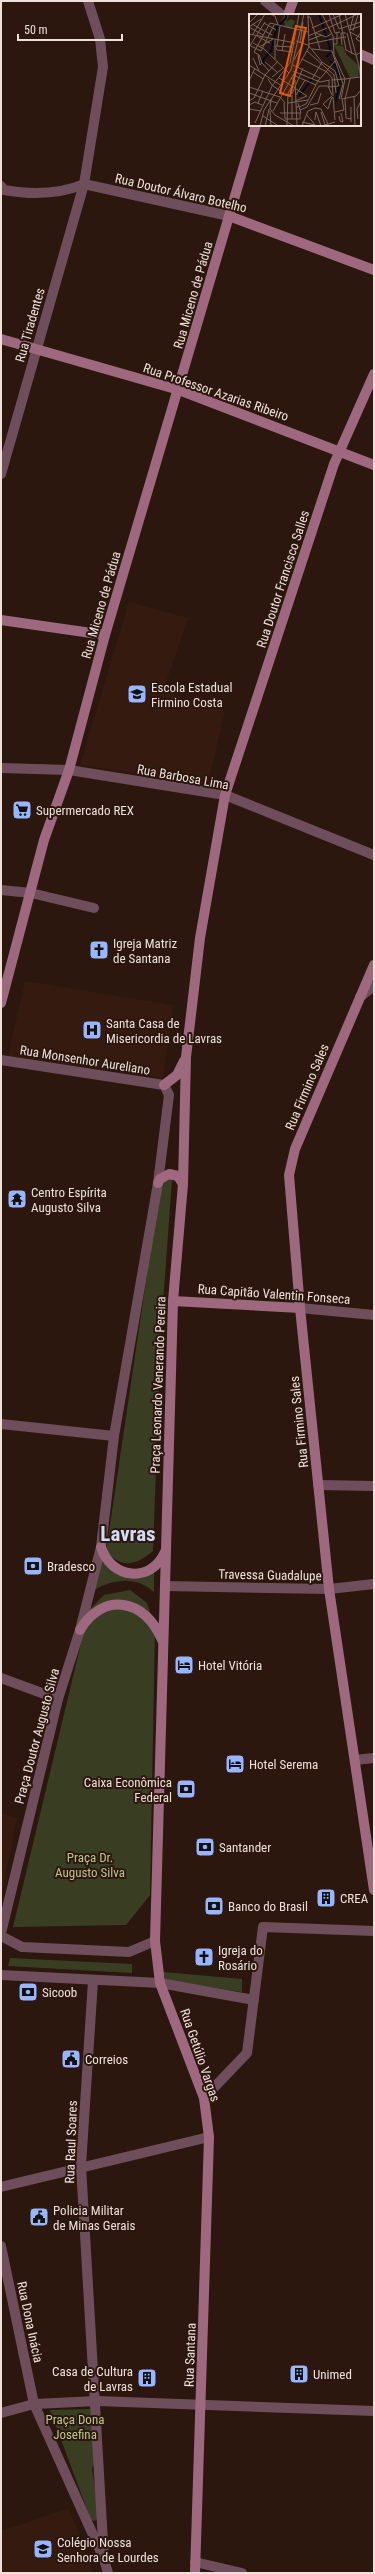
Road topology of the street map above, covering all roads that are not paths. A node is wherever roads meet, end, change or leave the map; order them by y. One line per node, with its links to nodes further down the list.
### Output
1 (88, 1): 9 (street, Rua Tiradentes)
2 (265, 1): 4 (street)
3 (293, 1): 5 (main road)
4 (281, 14)
5 (288, 14)
6 (361, 54): 7 (main road)
7 (374, 60)
8 (256, 126): 11 (main road, Rua Miceno de Pádua)
9 (84, 184): 10 (street); 11 (street, Rua Doutor Álvaro Botelho); 14 (street, Rua Tiradentes)
10 (1, 186)
11 (230, 216): 12 (main road, Rua Doutor Álvaro Botelho); 16 (main road, Rua Miceno de Pádua)
12 (374, 270)
13 (1, 339): 14 (main road, Rua Professor Azarias Ribeiro)
14 (37, 349): 16 (main road, Rua Professor Azarias Ribeiro); 19 (street, Rua Tiradentes)
15 (374, 374): 17 (main road, Rua Doutor Francisco Salles)
16 (179, 390): 17 (main road, Rua Professor Azarias Ribeiro); 21 (main road, Rua Miceno de Pádua)
17 (340, 450): 18 (main road, Rua Professor Azarias Ribeiro); 24 (main road, Rua Doutor Francisco Salles)
18 (374, 464)
19 (1, 474)
20 (1, 620): 21 (main road)
21 (105, 635): 23 (main road, Rua Miceno de Pádua)
22 (1, 768): 23 (street, Rua Barbosa Lima)
23 (69, 770): 24 (street, Rua Barbosa Lima); 27 (main road, Rua Miceno de Pádua)
24 (224, 796): 25 (street, Rua Barbosa Lima); 33 (main road, Rua Doutor Francisco Salles)
25 (374, 856)
26 (1, 890): 27 (street)
27 (31, 893): 28 (street); 32 (main road, Rua Miceno de Pádua)
28 (94, 908)
29 (374, 965): 31 (main road, Rua Firmino Sales)
30 (374, 986): 31 (street)
31 (360, 997): 39 (main road, Rua Firmino Sales)
32 (1, 1003)
33 (186, 1057): 35 (main road); 37 (main road, Praça Leonardo Venerando Pereira)
34 (1, 1060): 35 (street, Rua Monsenhor Aureliano)
35 (164, 1085): 36 (street, Praça Leonardo Venerando Pereira)
36 (158, 1183): 37 (main road); 42 (street, Praça Leonardo Venerando Pereira)
37 (183, 1184): 38 (main road, Praça Leonardo Venerando Pereira)
38 (173, 1301): 39 (main road, Rua Capitão Valentin Fonseca); 46 (main road, Praça Leonardo Venerando Pereira)
39 (300, 1308): 40 (street, Rua Capitão Valentin Fonseca); 43 (main road, Rua Firmino Sales)
40 (374, 1315)
41 (1, 1424): 42 (street)
42 (114, 1436): 45 (street, Praça Leonardo Venerando Pereira)
43 (318, 1485): 44 (street); 49 (main road, Rua Firmino Sales)
44 (374, 1486)
45 (101, 1547): 46 (main road); 50 (street, Praça Doutor Augusto Silva)
46 (166, 1550): 48 (main road, Praça Leonardo Venerando Pereira)
47 (374, 1584): 49 (street, Travessa Guadalupe)
48 (165, 1586): 49 (street, Travessa Guadalupe); 51 (main road)
49 (329, 1589): 55 (main road, Rua Firmino Sales)
50 (80, 1630): 51 (main road); 53 (street, Praça Doutor Augusto Silva)
51 (164, 1645): 59 (main road)
52 (1, 1678): 53 (street)
53 (58, 1699): 58 (street, Praça Doutor Augusto Silva)
54 (374, 1758): 55 (street)
55 (355, 1760): 56 (main road, Rua Firmino Sales)
56 (374, 1890)
57 (374, 1931): 63 (street)
58 (1, 1935): 59 (street, Praça Doutor Augusto Silva)
59 (155, 1942): 62 (main road)
60 (3, 1973): 61 (street)
61 (93, 1981): 62 (street); 66 (street, Rua Raul Soares)
62 (160, 1983): 63 (street); 64 (main road, Rua Getúlio Vargas)
63 (254, 2000): 64 (street)
64 (204, 2098): 65 (main road, Rua Getúlio Vargas)
65 (209, 2137): 66 (street); 71 (main road, Rua Santana)
66 (81, 2166): 67 (street); 69 (street, Rua Raul Soares)
67 (1, 2187)
68 (1, 2246): 70 (street, Rua Dona Inácia)
69 (97, 2401): 70 (street); 71 (street); 74 (street)
70 (34, 2404): 73 (street); 74 (street)
71 (202, 2406): 72 (street); 75 (main road, Rua Santana)
72 (374, 2411)
73 (1, 2413)
74 (104, 2559): 76 (street)
75 (195, 2562): 77 (main road, Rua Santana); 78 (street)
76 (108, 2573)
77 (195, 2573)
78 (242, 2573)

